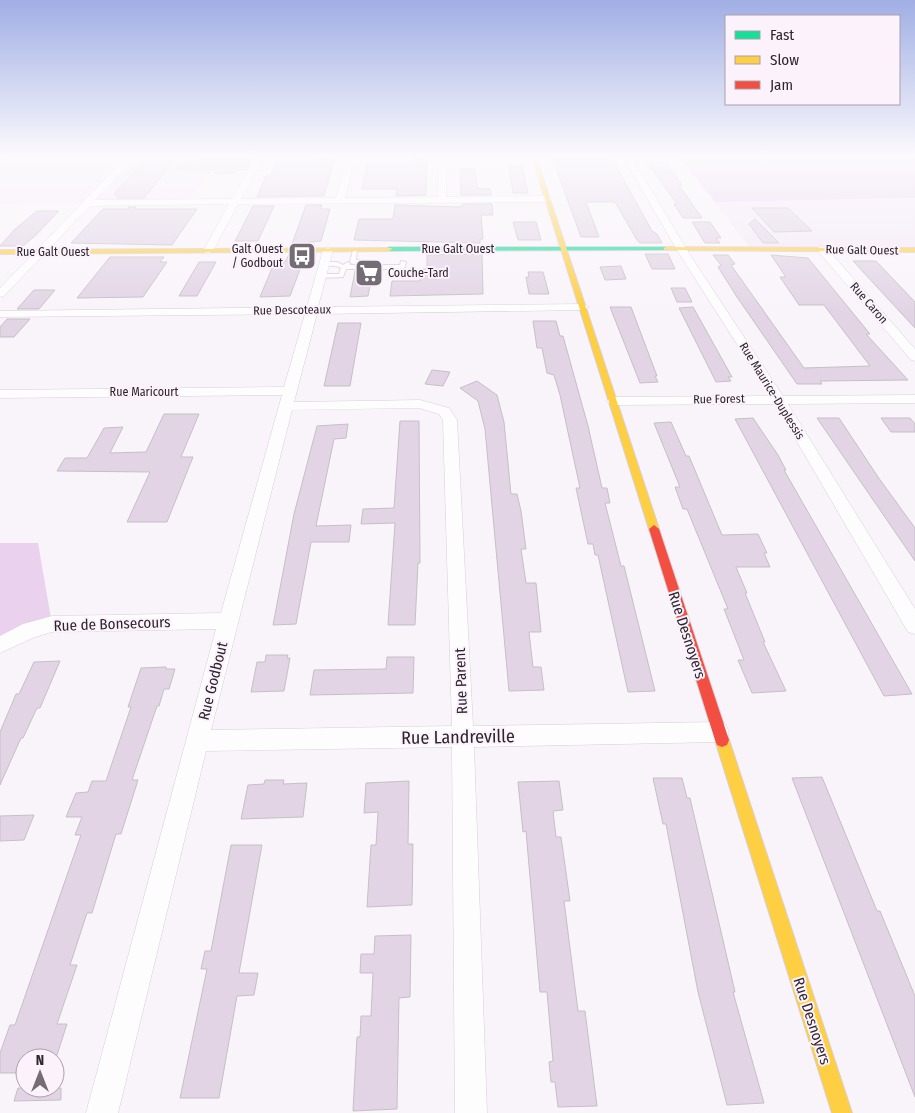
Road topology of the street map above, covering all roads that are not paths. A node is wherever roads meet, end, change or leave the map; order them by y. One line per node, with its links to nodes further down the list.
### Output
1 (81, 209): 14 (street)
2 (229, 209): 12 (street)
3 (551, 209): 5 (street, Rue Desnoyers)
4 (658, 209): 6 (street, Rue Maurice-Duplessis)
5 (565, 248): 6 (street, Rue Galt Ouest); 7 (street, Rue Galt Ouest); 20 (street, Rue Desnoyers)
6 (681, 248): 8 (street, Rue Galt Ouest); 26 (street, Rue Maurice-Duplessis)
7 (404, 249): 10 (street, Rue Galt Ouest); 16 (lane)
8 (822, 249): 11 (street, Rue Galt Ouest); 23 (street, Rue Caron)
9 (328, 250): 10 (street, Rue Galt Ouest); 12 (street, Rue Galt Ouest); 18 (street, Rue Godbout)
10 (355, 250): 15 (lane)
11 (915, 250)
12 (208, 251): 14 (street, Rue Galt Ouest)
13 (0, 252): 14 (street, Rue Galt Ouest)
14 (41, 252): 19 (street)
15 (353, 262): 16 (lane); 17 (lane)
16 (403, 262): 17 (lane)
17 (344, 267): 18 (lane); 18 (lane)
18 (322, 270): 21 (street, Rue Godbout)
19 (0, 294)
20 (583, 307): 21 (street, Rue Descoteaux); 28 (street, Rue Desnoyers)
21 (312, 309): 22 (street, Rue Descoteaux); 25 (street, Rue Godbout)
22 (0, 314)
23 (915, 357)
24 (0, 394): 25 (street, Rue Maricourt)
25 (287, 398): 29 (street, Rue Godbout); 33 (street, Rue Parent)
26 (778, 398): 27 (street, Rue Forest); 28 (street, Rue Forest); 30 (street, Rue Maurice-Duplessis)
27 (915, 399)
28 (612, 401): 32 (street, Rue Desnoyers)
29 (228, 621): 31 (street, Rue de Bonsecours); 34 (street, Rue Godbout)
30 (915, 626)
31 (0, 645)
32 (718, 732): 33 (street, Rue Landreville); 37 (street, Rue Desnoyers)
33 (464, 736): 34 (street, Rue Landreville); 36 (street, Rue Parent)
34 (198, 741): 35 (street, Rue Godbout)
35 (102, 1113)
36 (471, 1113)
37 (842, 1113)

